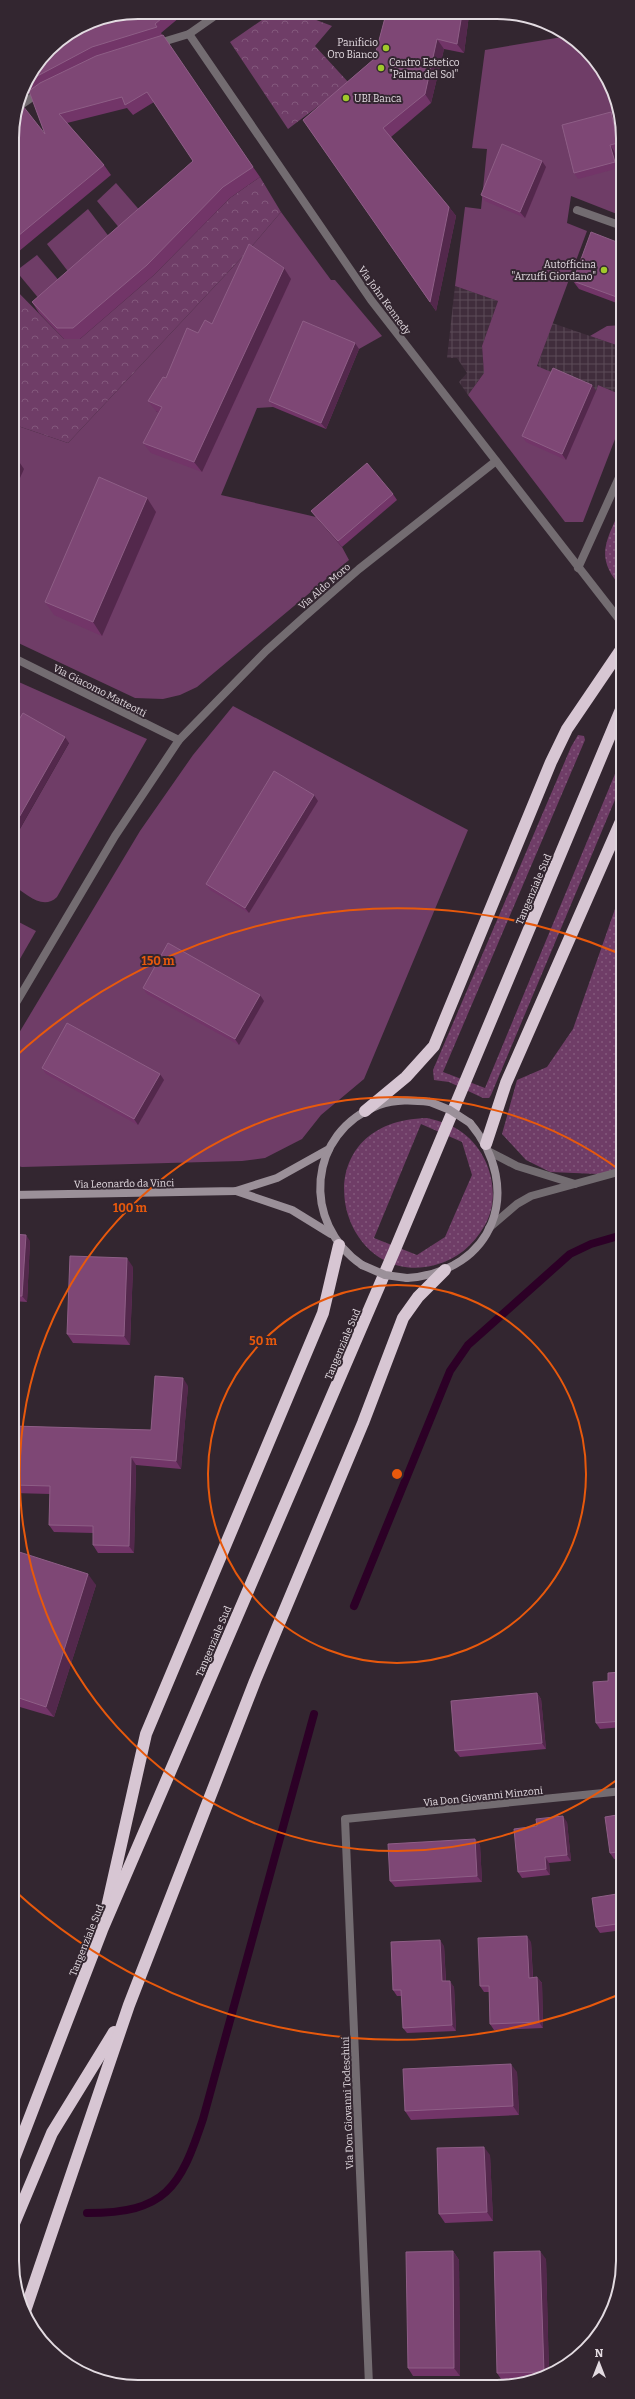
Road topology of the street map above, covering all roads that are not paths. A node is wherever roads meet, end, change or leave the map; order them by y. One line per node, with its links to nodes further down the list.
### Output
1 (209, 19): 2 (street)
2 (189, 34): 3 (street); 8 (street, Via John Kennedy)
3 (150, 46)
4 (51, 86): 5 (street)
5 (24, 103)
6 (577, 210): 7 (street)
7 (616, 224)
8 (496, 461): 10 (street, Via John Kennedy); 15 (street, Via Aldo Moro)
9 (616, 484): 10 (street)
10 (578, 568): 11 (street, Via John Kennedy)
11 (616, 616)
12 (616, 657): 18 (highway)
13 (19, 660): 15 (street, Via Giacomo Matteotti)
14 (616, 721): 30 (highway, Tangenziale Sud)
15 (179, 740): 17 (street, Via Aldo Moro)
16 (616, 833): 19 (highway)
17 (19, 998)
18 (365, 1111): 19 (street, Via Leonardo da Vinci, bridge); 20 (street, Via Leonardo da Vinci)
19 (488, 1148): 22 (street); 25 (street, Via Leonardo da Vinci)
20 (329, 1149): 23 (street, Via Leonardo da Vinci); 26 (street)
21 (616, 1173): 22 (street)
22 (576, 1184): 25 (street)
23 (236, 1191): 24 (street, Via Leonardo da Vinci); 26 (street, Via Leonardo da Vinci)
24 (19, 1195)
25 (489, 1228): 27 (street, Via Leonardo da Vinci)
26 (340, 1245): 27 (street, Via Leonardo da Vinci, bridge); 30 (highway)
27 (446, 1270): 31 (highway)
28 (616, 1792): 29 (street, Via Don Giovanni Minzoni)
29 (345, 1819): 35 (street, Via Don Giovanni Todeschini)
30 (102, 1930): 32 (highway, Tangenziale Sud)
31 (129, 2005): 33 (highway); 34 (highway)
32 (19, 2146)
33 (19, 2212)
34 (27, 2304)
35 (369, 2380)

